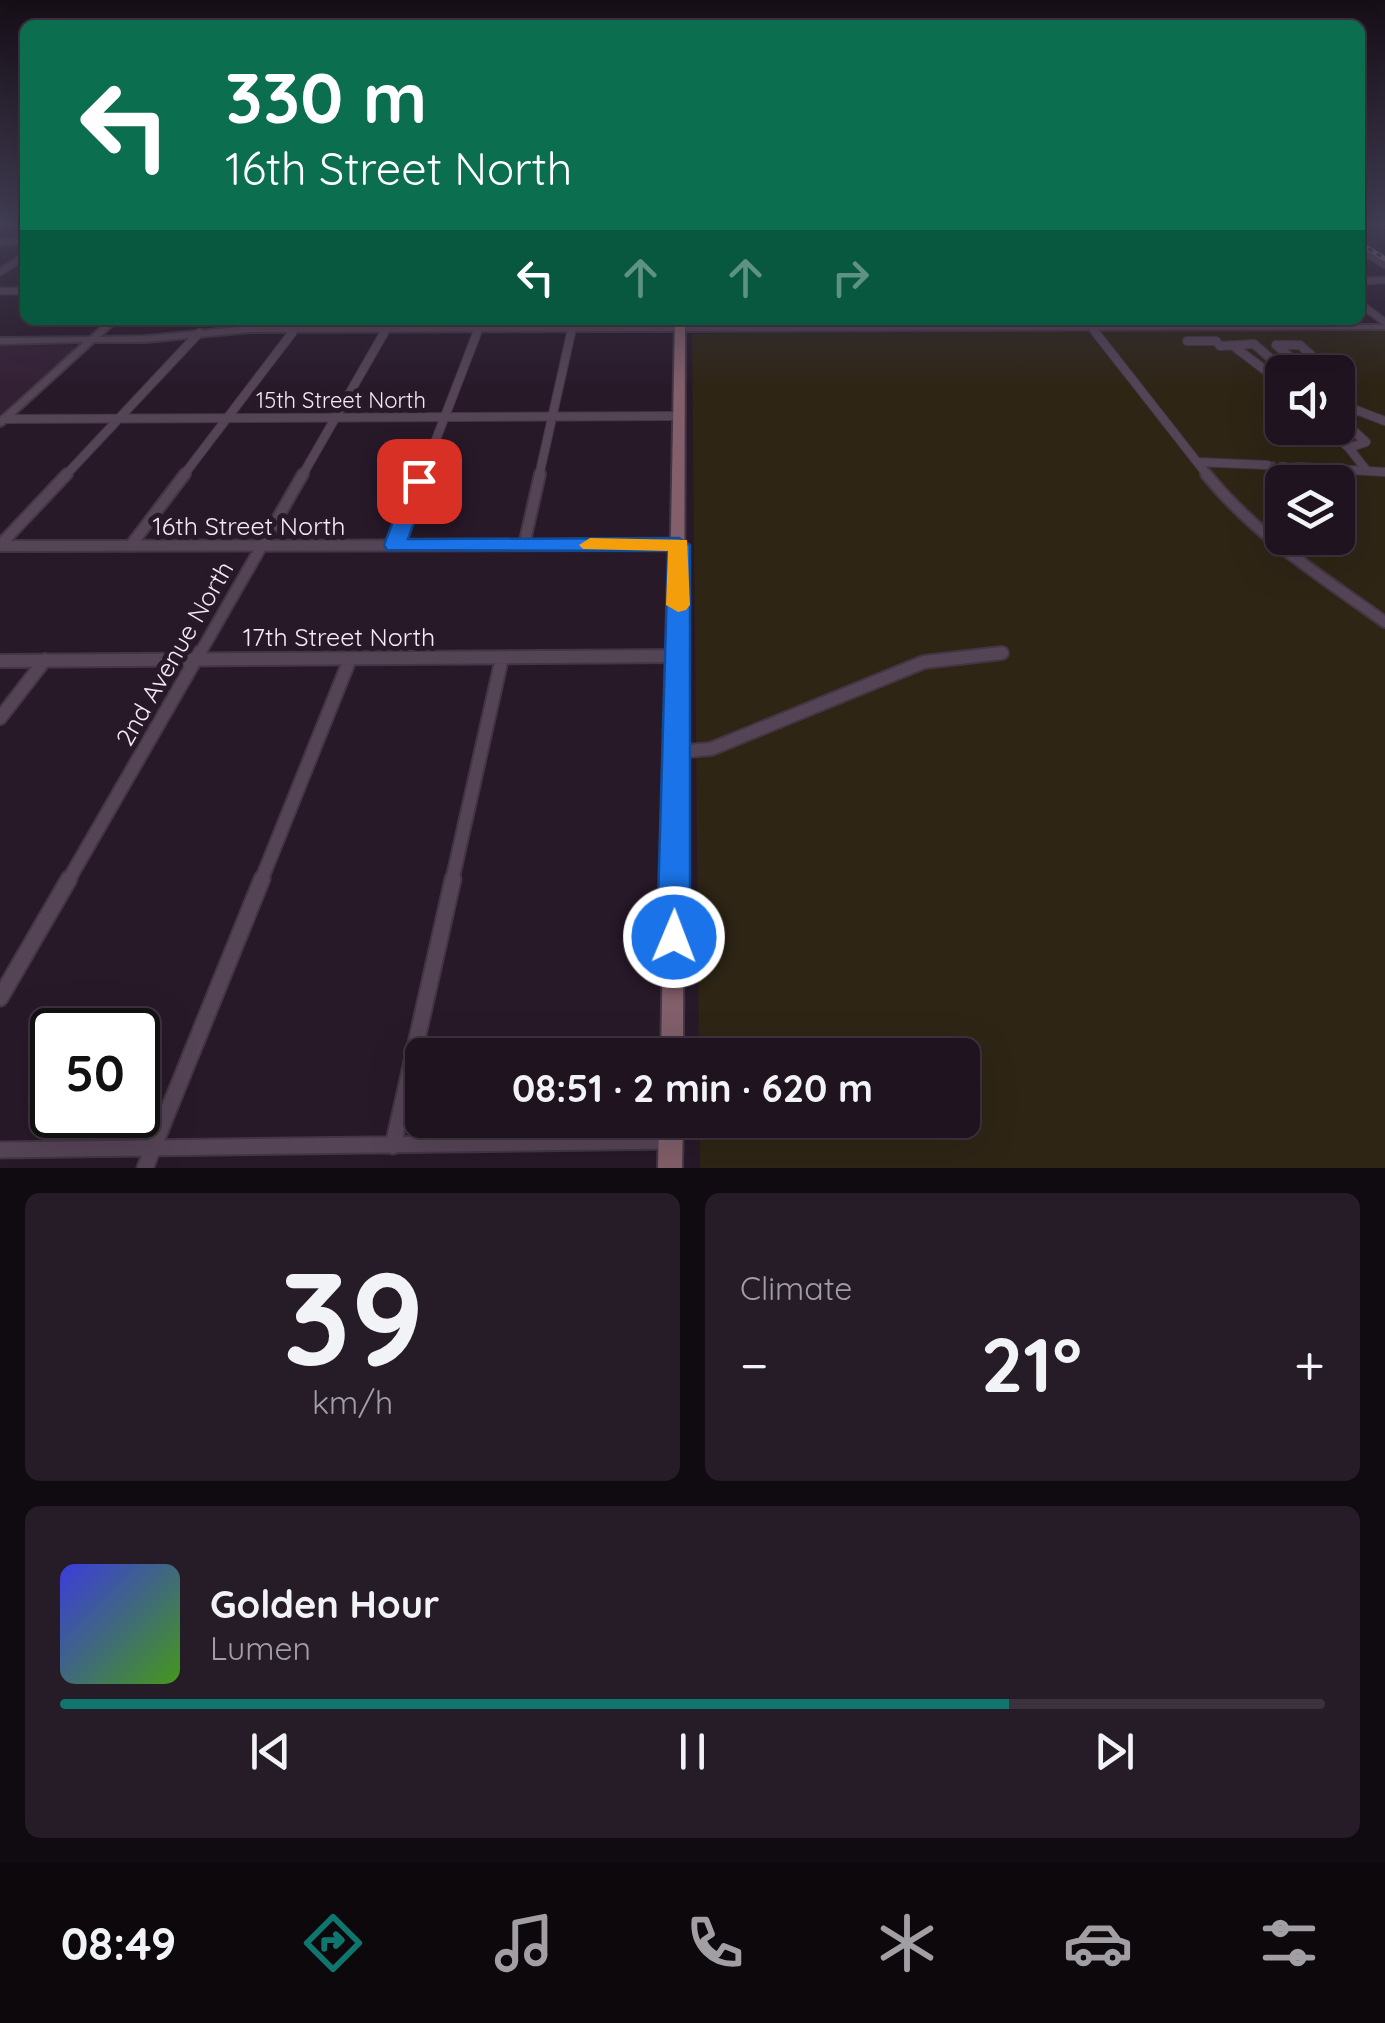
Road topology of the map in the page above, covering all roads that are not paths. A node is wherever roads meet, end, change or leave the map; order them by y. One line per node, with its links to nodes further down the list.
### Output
1 (1365, 308): 2 (street)
2 (1385, 324)
3 (109, 325): 13 (street)
4 (653, 325): 7 (street)
5 (680, 325): 19 (main road)
6 (1089, 325): 30 (street)
7 (572, 328): 8 (street); 21 (street)
8 (479, 329): 10 (street); 20 (street)
9 (294, 330): 10 (street); 11 (street); 23 (street)
10 (387, 330): 24 (street, 2nd Avenue North)
11 (200, 332): 13 (street); 22 (street)
12 (0, 341): 13 (street)
13 (91, 341): 25 (street)
14 (1267, 355): 17 (street)
15 (1289, 355): 16 (street)
16 (1310, 355)
17 (1265, 369)
18 (1355, 408): 26 (street)
19 (678, 416): 21 (street, 15th Street North); 38 (main road)
20 (444, 417): 21 (street, 15th Street North); 24 (street, 15th Street North); 36 (street)
21 (552, 417): 37 (street)
22 (119, 418): 23 (street, 15th Street North); 25 (street, 15th Street North); 39 (street)
23 (228, 418): 24 (street, 15th Street North); 40 (street)
24 (336, 418): 35 (street, 2nd Avenue North)
25 (2, 420)
26 (1385, 421)
27 (1355, 432): 29 (street)
28 (1346, 445): 29 (street)
29 (1349, 448): 33 (street)
30 (1197, 462): 31 (street); 41 (street)
31 (1268, 465)
32 (1355, 470): 33 (street)
33 (1367, 471): 34 (street)
34 (1385, 472)
35 (262, 545): 36 (street, 16th Street North); 40 (street, 16th Street North); 45 (street, 2nd Avenue North)
36 (395, 545): 37 (street, 16th Street North)
37 (524, 545): 38 (street, 16th Street North)
38 (679, 545): 43 (main road)
39 (0, 546): 40 (street, 16th Street North)
40 (131, 546)
41 (1385, 622)
42 (1002, 653): 50 (street)
43 (678, 656): 44 (street, 17th Street North); 50 (main road)
44 (502, 658): 46 (street, 17th Street North); 55 (street)
45 (197, 659): 46 (street, 17th Street North); 47 (street, 17th Street North); 51 (street, 2nd Avenue North)
46 (350, 659): 56 (street)
47 (45, 660): 48 (street, 17th Street North); 49 (street)
48 (0, 661)
49 (0, 718)
50 (676, 752): 52 (main road)
51 (0, 998)
52 (672, 1038)
53 (532, 1138): 55 (street)
54 (671, 1138): 59 (main road)
55 (393, 1146): 56 (street)
56 (152, 1149): 57 (street); 58 (street)
57 (0, 1150)
58 (145, 1168)
59 (670, 1168)

